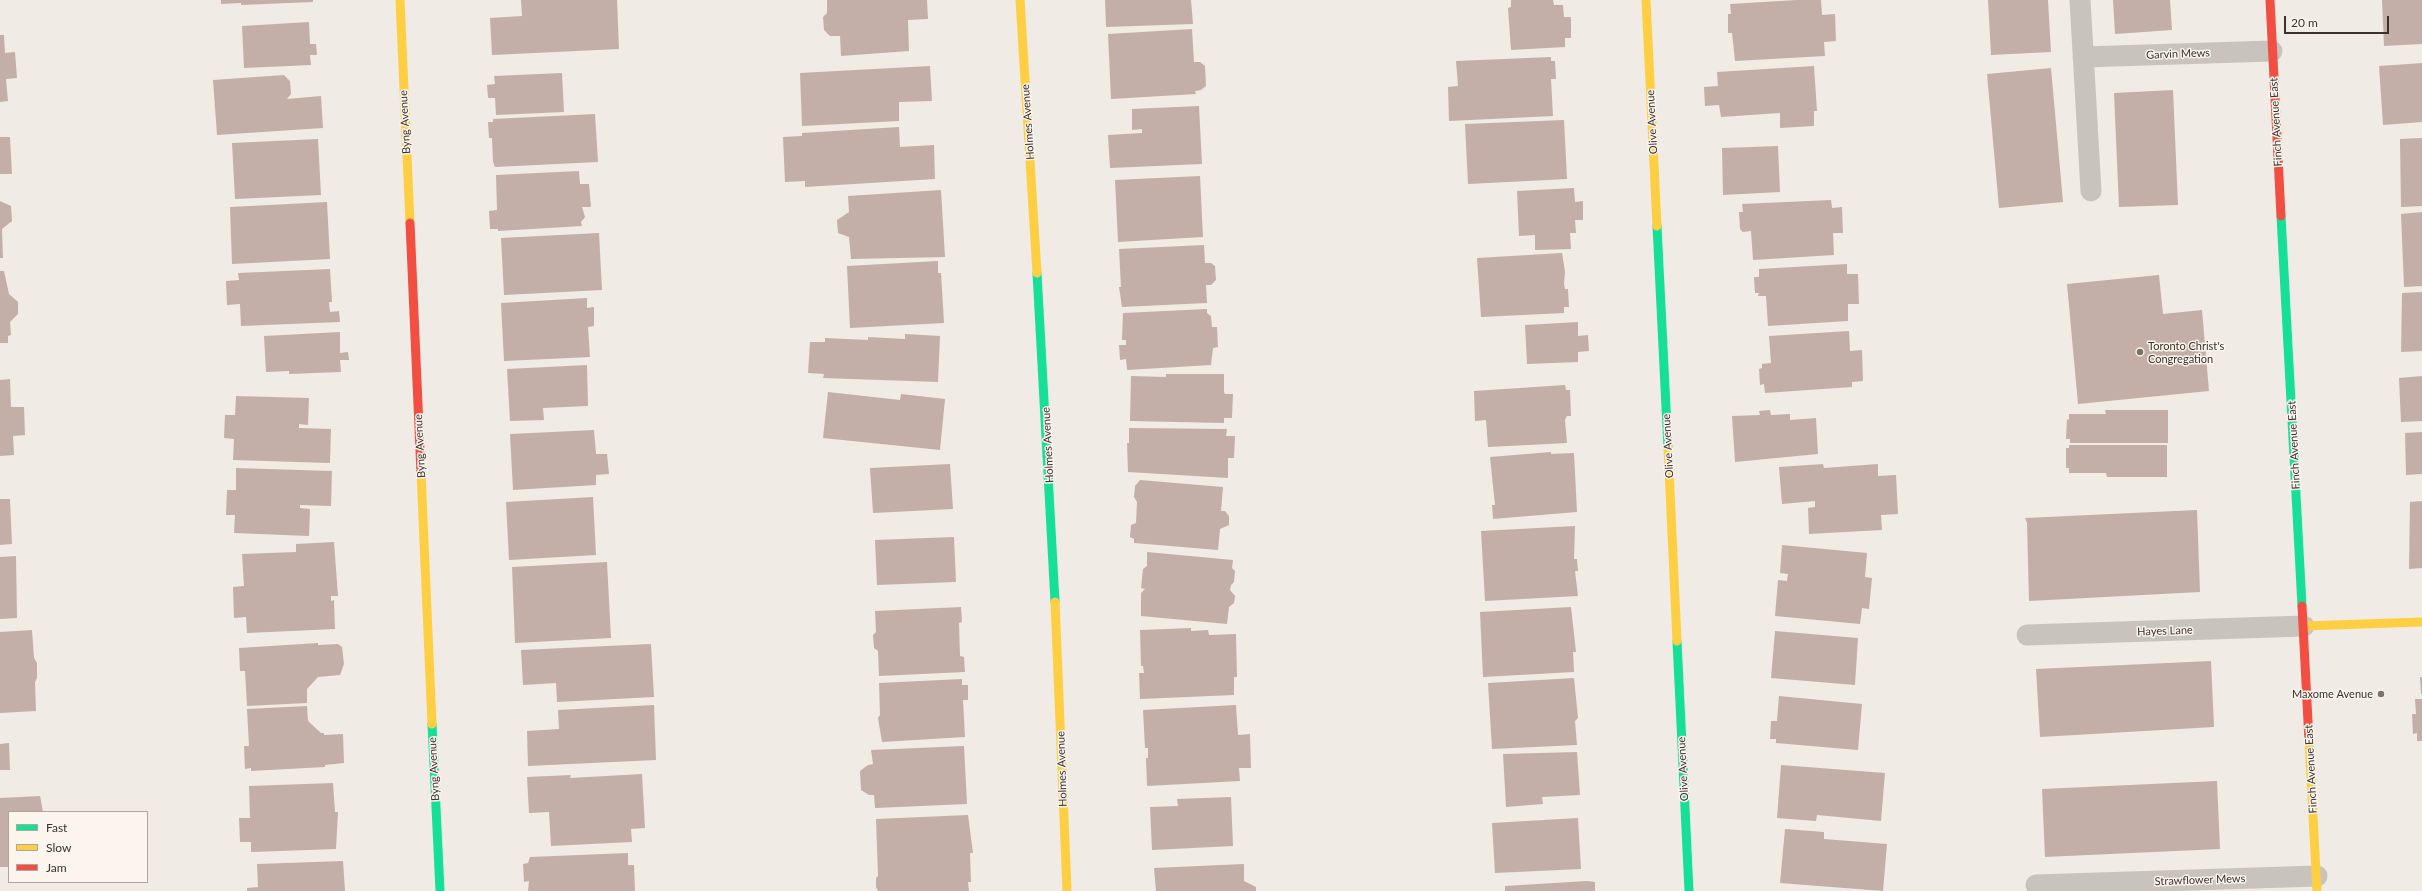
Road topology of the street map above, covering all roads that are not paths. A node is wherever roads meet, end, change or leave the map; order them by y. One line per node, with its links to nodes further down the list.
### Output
1 (400, 0): 14 (street, Byng Avenue)
2 (1020, 0): 15 (street, Holmes Avenue)
3 (1646, 0): 16 (street, Olive Avenue)
4 (2080, 0): 7 (lane)
5 (2270, 0): 6 (street, Finch Avenue East)
6 (2272, 51): 7 (lane, Garvin Mews); 10 (street, Finch Avenue East)
7 (2083, 57): 8 (lane)
8 (2091, 191)
9 (2422, 622): 10 (street)
10 (2304, 626): 11 (lane, Hayes Lane); 12 (street, Finch Avenue East)
11 (2027, 635)
12 (2317, 883): 13 (lane, Strawflower Mews)
13 (2036, 884)
14 (440, 891)
15 (1067, 891)
16 (1689, 891)

